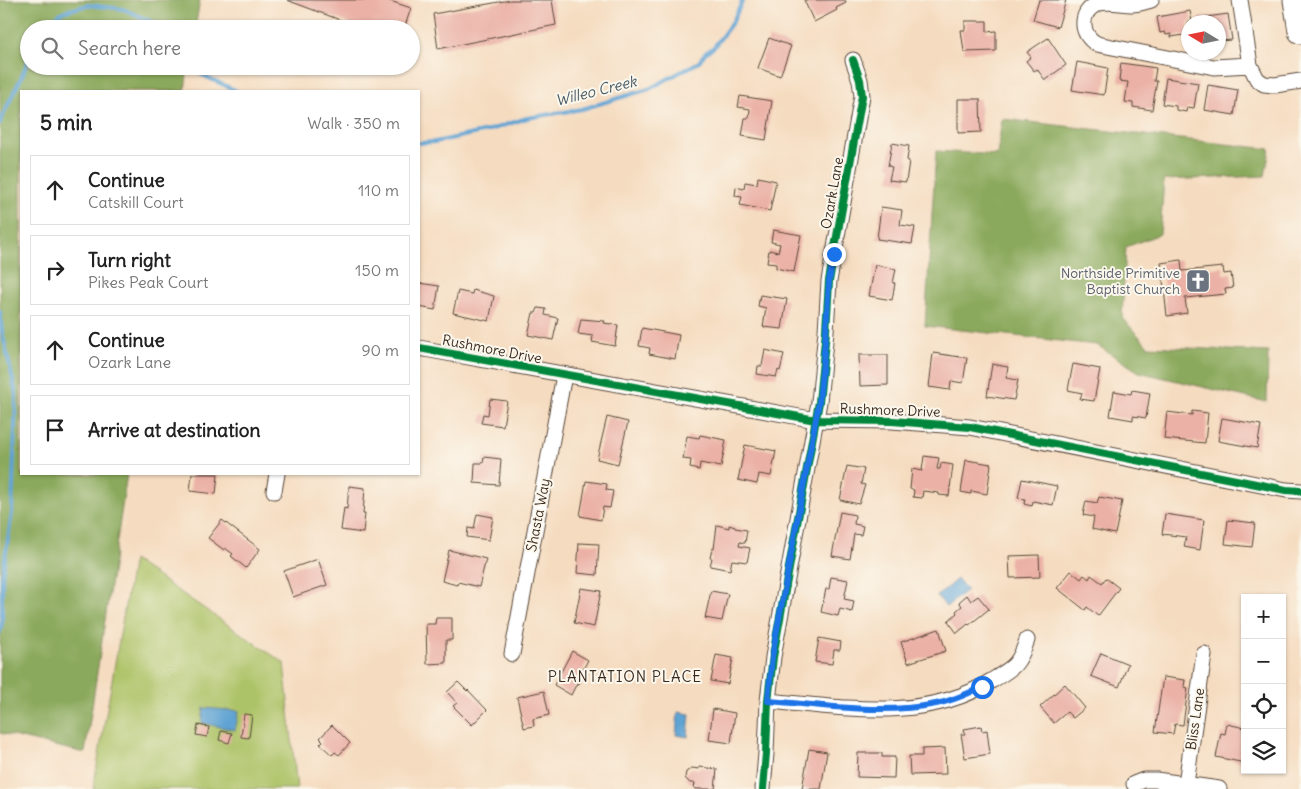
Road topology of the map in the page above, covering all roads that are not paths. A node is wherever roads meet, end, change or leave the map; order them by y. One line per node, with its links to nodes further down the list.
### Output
1 (1151, 0): 6 (street)
2 (1240, 0): 6 (street)
3 (1296, 0): 4 (highway)
4 (1301, 31)
5 (853, 60): 10 (street, Ozark Lane)
6 (1250, 65): 7 (street)
7 (1301, 81)
8 (420, 348): 9 (street, Rushmore Drive)
9 (564, 375): 10 (street, Rushmore Drive); 15 (street, Shasta Way)
10 (816, 420): 13 (street, Rushmore Drive); 17 (street, Ozark Lane)
11 (277, 475): 12 (street)
12 (274, 491)
13 (1301, 491)
14 (1027, 640): 17 (street)
15 (512, 654)
16 (1204, 654): 19 (street, Bliss Lane)
17 (768, 701): 20 (street, Ozark Lane)
18 (1134, 784): 19 (street)
19 (1186, 784): 21 (street)
20 (764, 789)
21 (1219, 789)

